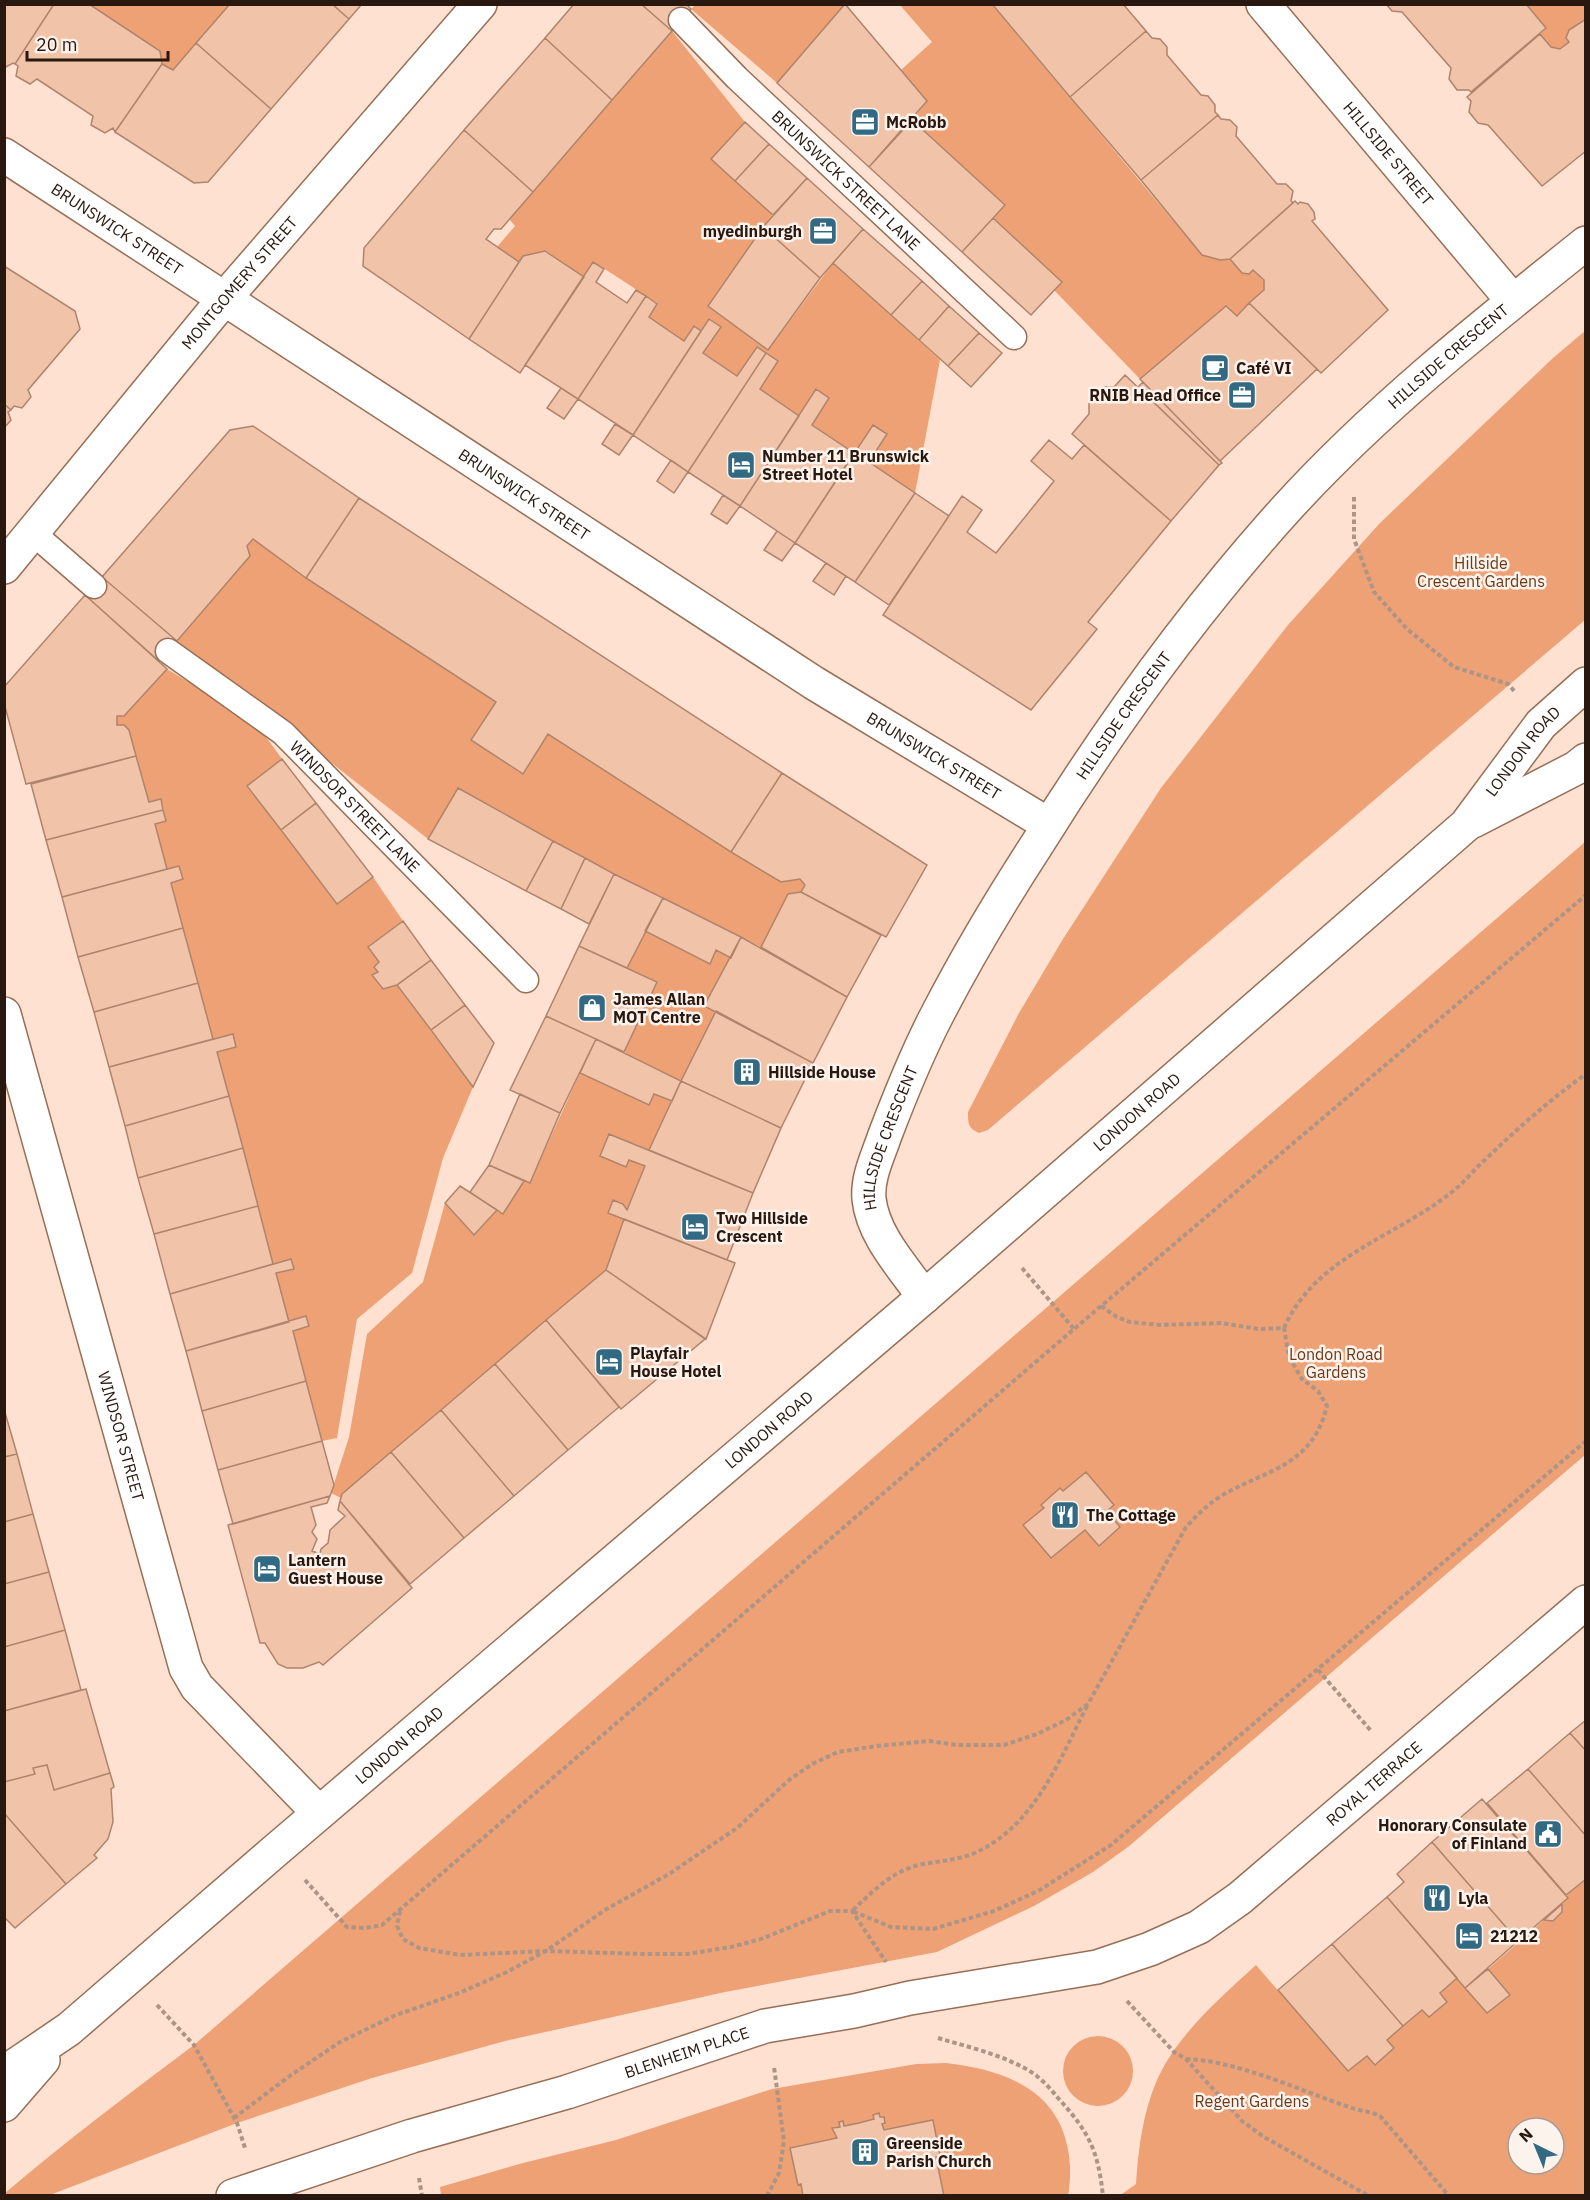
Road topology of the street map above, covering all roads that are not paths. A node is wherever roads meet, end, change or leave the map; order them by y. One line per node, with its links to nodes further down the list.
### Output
1 (1263, 4): 7 (street, HILLSIDE STREET)
2 (471, 8): 6 (street, MONTGOMERY STREET)
3 (681, 20): 8 (lane, BRUNSWICK STREET LANE)
4 (4, 155): 6 (street, BRUNSWICK STREET)
5 (1586, 243): 7 (street, HILLSIDE CRESCENT)
6 (224, 298): 9 (street, MONTGOMERY STREET); 15 (street, BRUNSWICK STREET)
7 (1513, 301): 15 (street, HILLSIDE CRESCENT)
8 (1014, 337)
9 (33, 533): 10 (street, MONTGOMERY STREET); 11 (lane)
10 (4, 567)
11 (94, 586)
12 (168, 651): 17 (lane, WINDSOR STREET LANE)
13 (1586, 684): 16 (street, LONDON ROAD)
14 (1586, 760): 16 (street, LONDON ROAD)
15 (1048, 825): 19 (street, HILLSIDE CRESCENT)
16 (1466, 825): 19 (street, LONDON ROAD)
17 (526, 980)
18 (4, 1014): 21 (street, WINDSOR STREET)
19 (924, 1297): 21 (street, LONDON ROAD)
20 (1586, 1602): 22 (street, ROYAL TERRACE)
21 (319, 1813): 23 (street, LONDON ROAD)
22 (1150, 1949): 26 (street, BLENHEIM PLACE)
23 (69, 2030): 24 (street, LONDON ROAD); 25 (street, LONDON ROAD)
24 (4, 2073)
25 (4, 2105)
26 (233, 2196)

